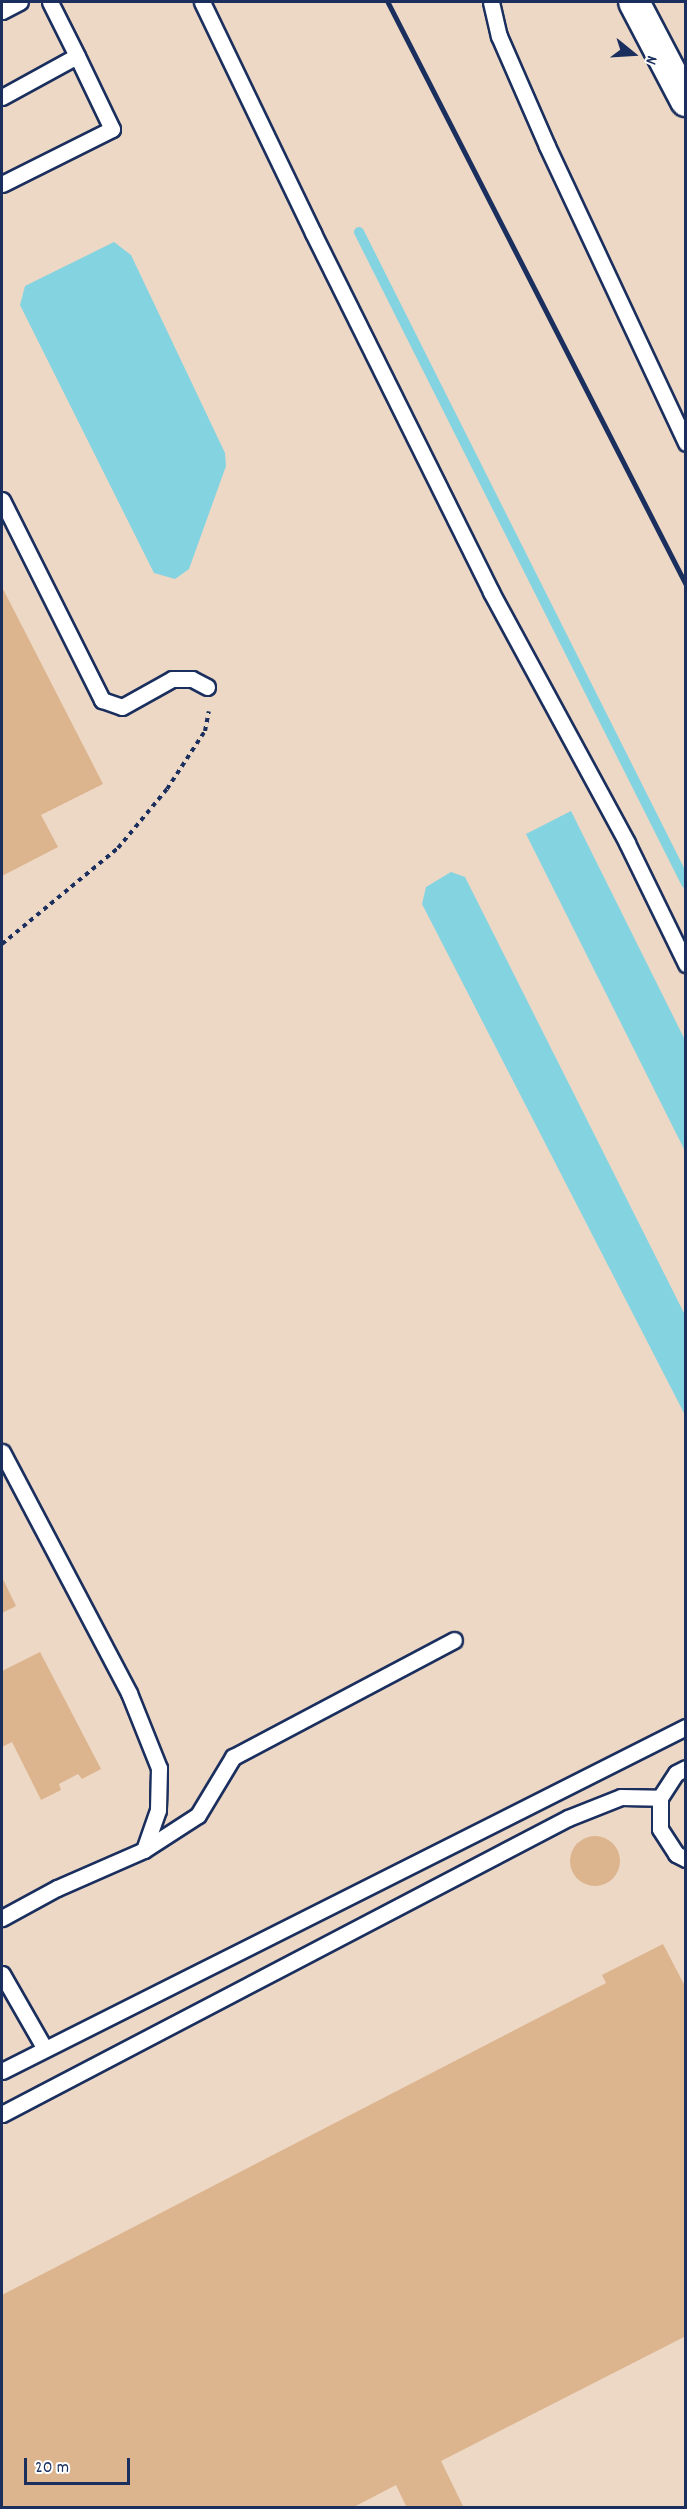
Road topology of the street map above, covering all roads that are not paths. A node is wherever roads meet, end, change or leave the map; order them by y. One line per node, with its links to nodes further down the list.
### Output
1 (20, 2): 6 (lane)
2 (50, 2): 7 (lane)
3 (202, 2): 14 (lane)
4 (491, 2): 11 (lane)
5 (634, 2): 9 (street)
6 (2, 11)
7 (77, 56): 8 (lane); 10 (lane)
8 (2, 97)
9 (686, 100)
10 (2, 184)
11 (686, 443)
12 (2, 500): 13 (lane)
13 (207, 687)
14 (686, 964)
15 (2, 1452): 20 (lane)
16 (454, 1640): 20 (lane)
17 (686, 1727): 25 (lane)
18 (686, 1768): 19 (lane)
19 (660, 1798): 21 (lane); 27 (lane)
20 (144, 1850): 23 (lane)
21 (681, 1856): 22 (lane)
22 (686, 1872)
23 (2, 1918)
24 (2, 1974): 25 (lane)
25 (45, 2049): 26 (lane)
26 (2, 2071)
27 (2, 2114)

